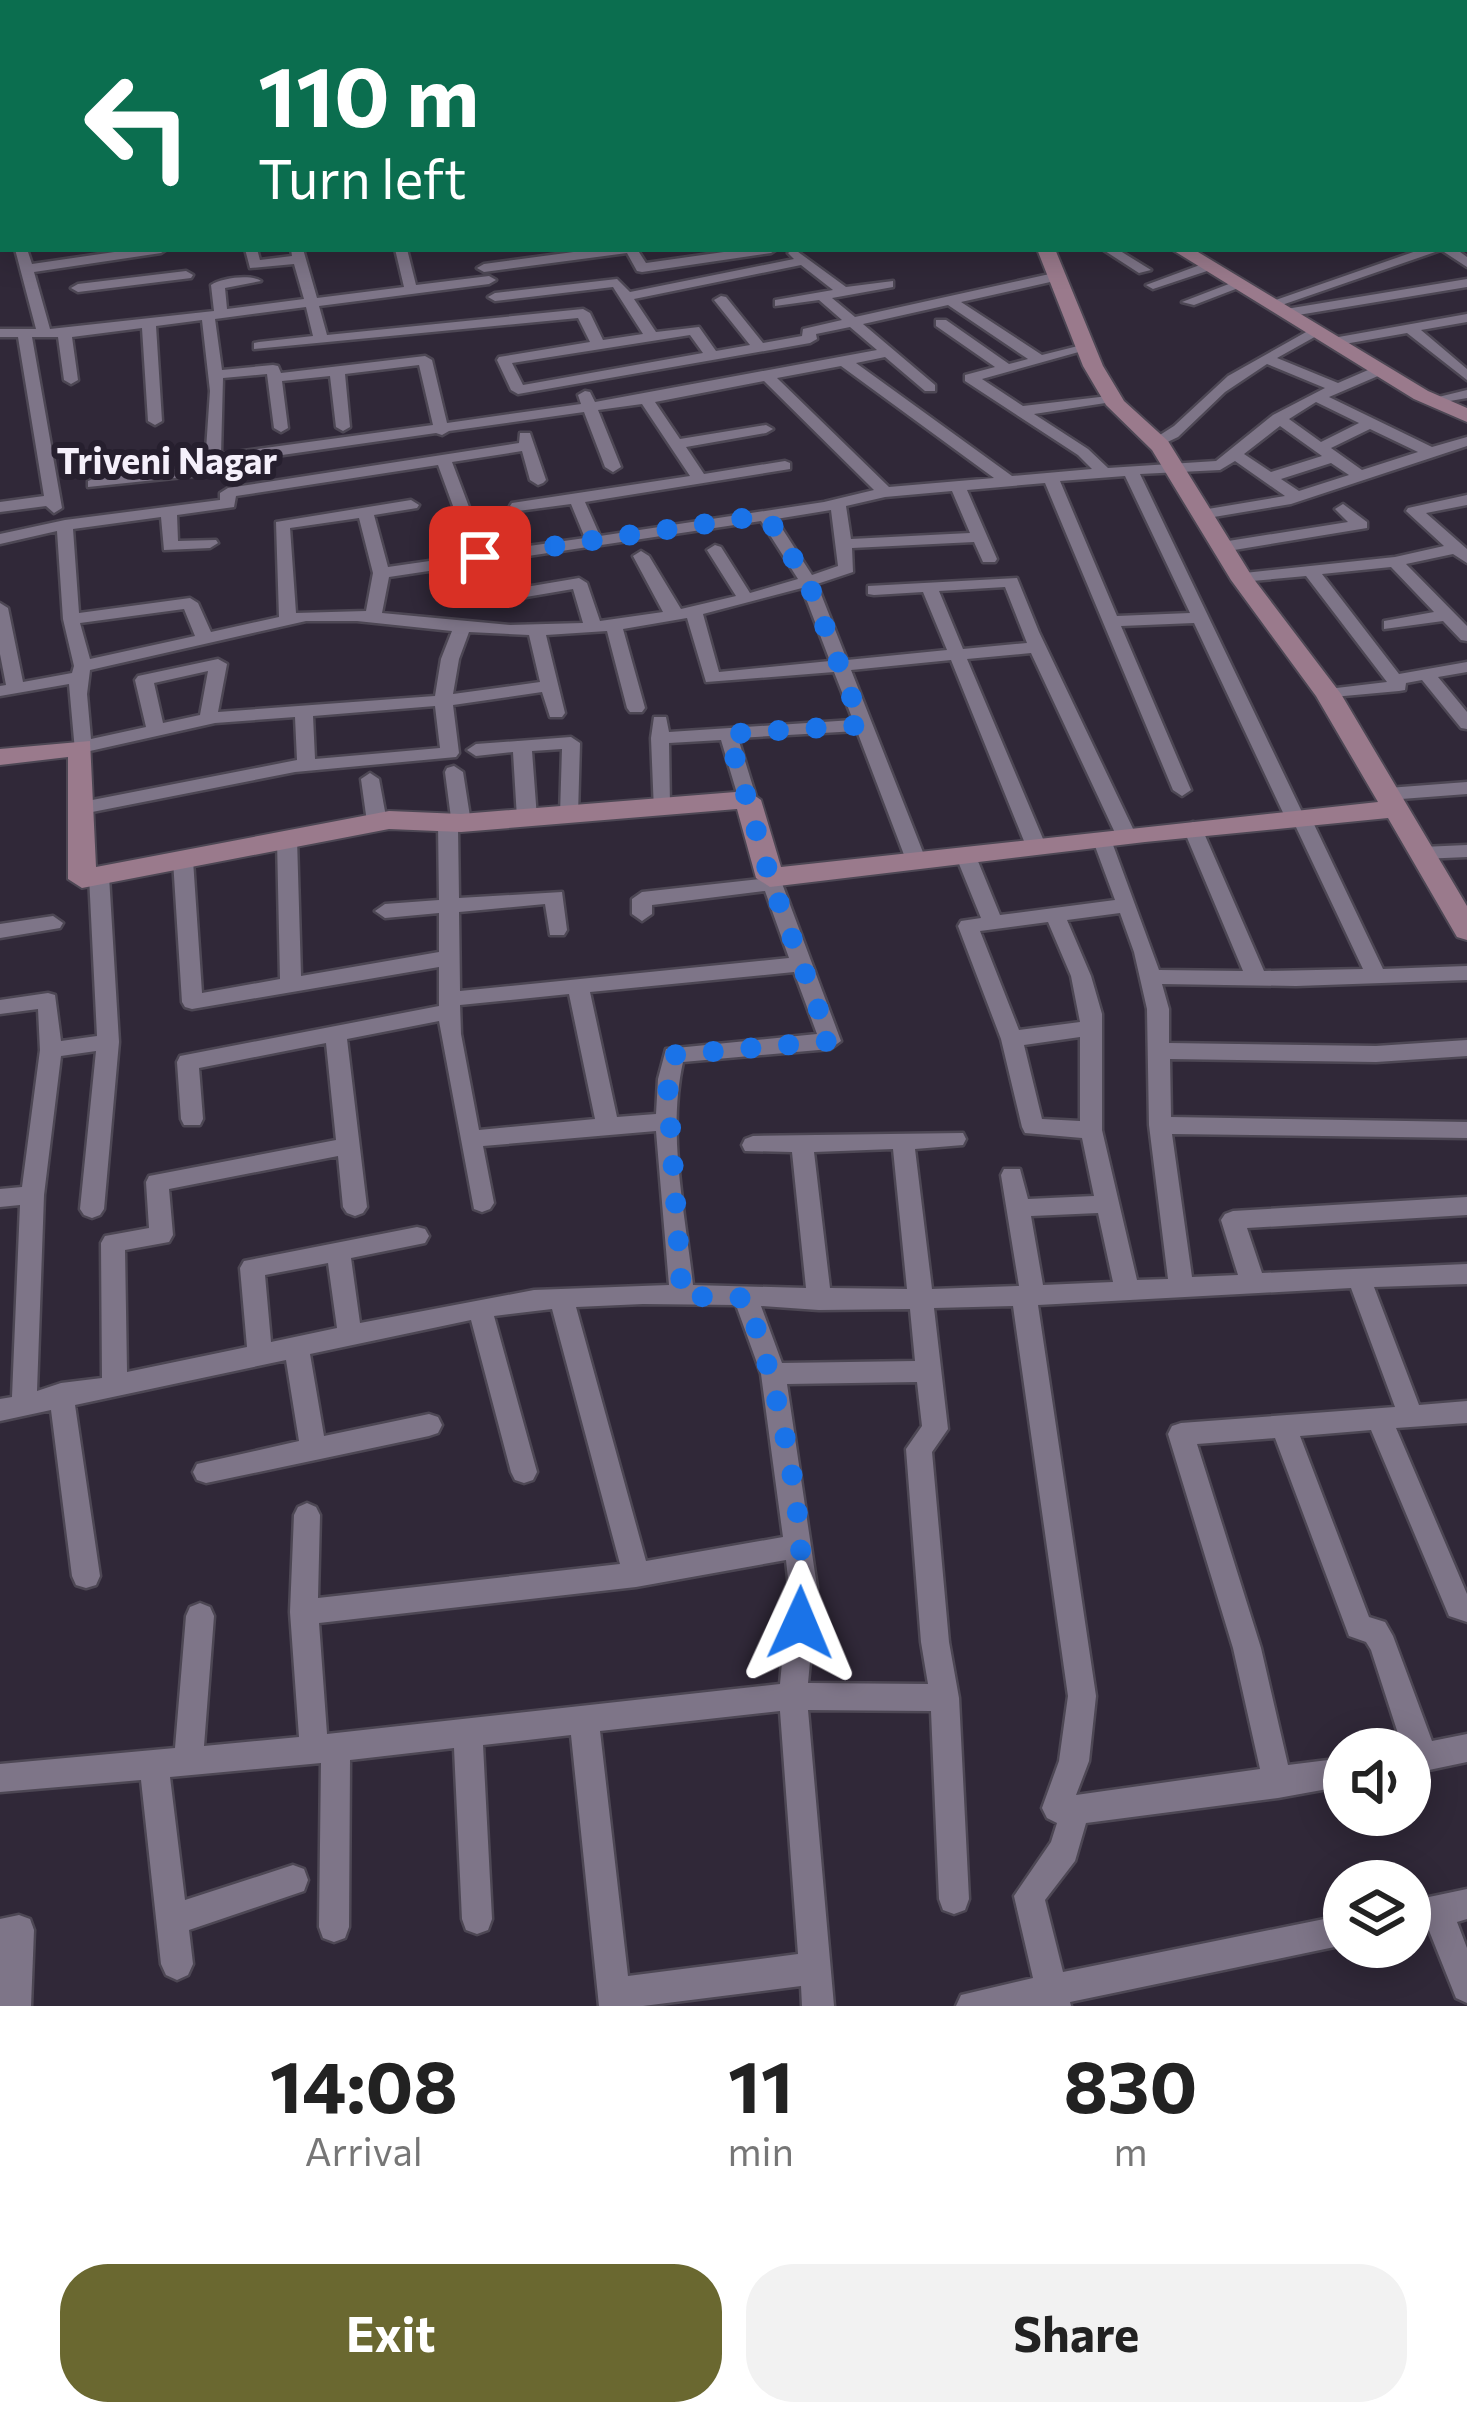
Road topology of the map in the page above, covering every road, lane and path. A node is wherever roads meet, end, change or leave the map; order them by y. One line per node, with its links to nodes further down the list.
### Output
1 (22, 252): 18 (street)
2 (141, 252): 18 (street)
3 (251, 252): 14 (street)
4 (401, 252): 31 (street)
5 (477, 252): 20 (street)
6 (611, 252): 20 (street)
7 (630, 252): 15 (street)
8 (792, 252): 16 (street)
9 (1047, 252): 22 (street)
10 (1113, 252): 19 (street)
11 (1185, 252): 17 (street)
12 (1428, 252): 41 (street)
13 (719, 253): 15 (street)
14 (298, 254): 38 (street)
15 (696, 260): 24 (street)
16 (802, 261): 24 (street); 32 (street)
17 (1208, 266): 28 (street); 29 (street)
18 (27, 269): 51 (street)
19 (1144, 270)
20 (486, 274): 31 (street); 34 (street)
21 (186, 275): 23 (street)
22 (1054, 277): 37 (street); 59 (street)
23 (140, 280): 30 (street); 47 (street)
24 (711, 280): 35 (street)
25 (254, 281): 42 (street)
26 (888, 284): 32 (street)
27 (1467, 284): 41 (street)
28 (1154, 285)
29 (1239, 285): 39 (street); 41 (street)
30 (78, 287)
31 (412, 290): 38 (street)
32 (844, 292): 33 (street)
33 (822, 296): 40 (street); 45 (street)
34 (495, 297): 35 (street); 44 (street)
35 (626, 297): 54 (street)
36 (721, 300): 58 (street)
37 (951, 301): 45 (street); 62 (street)
38 (313, 302): 42 (street); 55 (street)
39 (1189, 302)
40 (780, 303)
41 (1278, 309): 53 (street)
42 (215, 315): 47 (street); 68 (street)
43 (1465, 320): 48 (street)
44 (505, 321): 55 (street); 56 (street)
45 (852, 323): 58 (street); 60 (street)
46 (941, 323): 65 (street)
47 (142, 324): 52 (street); 86 (street)
48 (1408, 327): 53 (street); 70 (street)
49 (0, 333): 50 (street)
50 (24, 333): 51 (street); 119 (street)
51 (44, 333): 52 (street)
52 (64, 333): 72 (street)
53 (1324, 336): 63 (street); 67 (street)
54 (652, 337): 56 (street); 61 (street)
55 (321, 339): 57 (street)
56 (598, 345): 73 (street)
57 (260, 346)
58 (760, 348): 61 (street)
59 (1085, 348): 62 (street); 78 (street)
60 (884, 353): 64 (street); 76 (street)
61 (712, 356): 73 (street)
62 (1037, 358): 65 (street)
63 (1266, 359): 74 (street); 93 (street)
64 (844, 361): 69 (street); 76 (street)
65 (1004, 367): 82 (street)
66 (337, 370): 71 (street); 89 (street); 91 (street)
67 (1380, 370): 74 (street); 80 (street)
68 (215, 375): 71 (street); 101 (street)
69 (767, 376): 79 (street); 116 (street)
70 (1467, 376)
71 (274, 377): 88 (street)
72 (71, 380)
73 (579, 380): 81 (street)
74 (1338, 388): 77 (street)
75 (1467, 394): 80 (street)
76 (892, 397): 112 (street)
77 (1317, 397): 85 (street); 87 (street)
78 (1112, 398): 82 (street); 93 (street)
79 (646, 399): 81 (street); 94 (street)
80 (1433, 400): 83 (street)
81 (590, 407): 84 (street); 103 (street)
82 (1021, 411): 106 (street)
83 (1467, 416)
84 (519, 418): 91 (street); 95 (street)
85 (1278, 418): 97 (street); 99 (street)
86 (154, 421)
87 (1372, 422): 97 (street); 98 (street)
88 (281, 428)
89 (343, 428)
90 (766, 429): 94 (street)
91 (442, 430): 96 (street)
92 (1467, 441): 98 (street)
93 (1157, 442): 104 (street)
94 (677, 444): 113 (street)
95 (527, 446): 100 (street); 111 (street)
96 (317, 447): 101 (street); 109 (street)
97 (1326, 453): 107 (street); 110 (street)
98 (1432, 453): 107 (street)
99 (1234, 454): 104 (street); 110 (street)
100 (443, 459): 109 (street); 140 (street)
101 (213, 460): 114 (street)
102 (785, 466): 113 (street)
103 (613, 467)
104 (1174, 468): 105 (street); 128 (street)
105 (1130, 470): 106 (street); 156 (street)
106 (1102, 472): 108 (street)
107 (1360, 476): 117 (street)
108 (1050, 477): 112 (street); 159 (street)
109 (322, 478): 126 (street)
110 (1269, 478): 117 (street)
111 (538, 480)
112 (1007, 480): 115 (street)
113 (701, 481): 118 (street)
114 (93, 484)
115 (957, 485): 116 (street); 131 (street)
116 (885, 492): 121 (street)
117 (1297, 497): 128 (street)
118 (576, 499): 123 (street); 133 (street)
119 (52, 500): 124 (street); 130 (street)
120 (1467, 500): 138 (street)
121 (838, 503): 129 (street); 135 (street)
122 (411, 505): 127 (street)
123 (518, 506)
124 (0, 507)
125 (1342, 509): 136 (street)
126 (169, 511): 130 (street); 134 (street)
127 (365, 512): 144 (street); 158 (street)
128 (1202, 514): 136 (street)
129 (766, 515): 133 (street); 146 (street)
130 (61, 526): 132 (street); 157 (street)
131 (980, 537): 135 (street); 141 (street)
132 (0, 539)
133 (594, 540): 140 (street)
134 (209, 543)
135 (843, 544): 146 (street)
136 (1222, 547): 145 (street)
137 (715, 550): 150 (street)
138 (1461, 553): 142 (street)
139 (641, 556): 153 (street)
140 (480, 557): 144 (street)
141 (988, 559)
142 (1394, 562): 143 (street); 154 (street)
143 (1310, 570): 145 (street); 173 (street)
144 (381, 573): 155 (street)
145 (1241, 577): 176 (street)
146 (808, 582): 150 (street); 169 (street)
147 (929, 587): 148 (street); 167 (street); 168 (street)
148 (874, 590)
149 (520, 593): 163 (street)
150 (746, 599): 152 (street)
151 (0, 608): 175 (street)
152 (694, 610): 153 (street); 169 (street)
153 (672, 614): 160 (street)
154 (1446, 615): 161 (street); 165 (street)
155 (373, 616): 158 (street); 162 (street)
156 (1200, 618): 159 (street); 201 (street)
157 (71, 619): 166 (street); 171 (street)
158 (288, 619): 166 (street)
159 (1109, 620): 194 (street)
160 (614, 623): 163 (street); 178 (street)
161 (1390, 625)
162 (463, 626): 164 (street); 177 (street)
163 (593, 627): 164 (street)
164 (536, 629): 174 (street)
165 (1467, 636)
166 (204, 637): 171 (street)
167 (1036, 646): 168 (street); 205 (street)
168 (954, 654): 169 (street); 207 (street)
169 (838, 664): 183 (street)
170 (1467, 667): 172 (street)
171 (80, 671): 175 (street); 187 (street)
172 (1426, 674): 173 (street); 182 (street)
173 (1395, 680): 176 (street)
174 (550, 686): 177 (street); 180 (street)
175 (8, 690)
176 (1328, 694): 196 (street)
177 (440, 701): 179 (street); 190 (street)
178 (636, 708)
179 (304, 711): 181 (street); 190 (street)
180 (556, 713)
181 (208, 719): 184 (street); 184 (street)
182 (1467, 723)
183 (862, 725): 185 (street); 212 (street)
184 (156, 731): 187 (street)
185 (728, 734): 195 (street); 197 (street)
186 (521, 746): 188 (street); 199 (street); 200 (street)
187 (81, 747): 189 (street); 198 (street)
188 (476, 750)
189 (0, 757)
190 (307, 765): 198 (street)
191 (454, 772): 203 (street)
192 (370, 779): 202 (street)
193 (1467, 788): 196 (street)
194 (1182, 790)
195 (748, 800): 197 (street); 214 (street)
196 (1392, 802): 201 (street); 209 (street)
197 (661, 807): 199 (street)
198 (82, 808): 213 (street)
199 (569, 814): 200 (street)
200 (527, 818): 203 (street)
201 (1299, 818): 204 (street); 228 (street)
202 (377, 822): 203 (street); 206 (street)
203 (454, 823): 215 (street)
204 (1193, 828): 205 (street); 230 (street)
205 (1114, 837): 207 (street); 216 (street)
206 (287, 839): 211 (street); 231 (street)
207 (1036, 846): 210 (street)
208 (1467, 851): 209 (street)
209 (1422, 853): 223 (street)
210 (965, 854): 212 (street); 220 (street)
211 (183, 860): 213 (street); 231 (street)
212 (916, 860): 214 (street)
213 (99, 876): 238 (street)
214 (771, 881): 218 (street); 226 (street)
215 (448, 904): 217 (street); 222 (street); 225 (street)
216 (1127, 905): 219 (street); 229 (street)
217 (385, 910)
218 (643, 914)
219 (1054, 914): 220 (street); 235 (street)
220 (992, 921): 237 (street)
221 (53, 922): 224 (street)
222 (557, 930)
223 (1467, 930)
224 (0, 931)
225 (448, 958): 231 (street); 233 (street)
226 (802, 964): 232 (street); 243 (street)
227 (1467, 973): 228 (street)
228 (1376, 976): 230 (street)
229 (1150, 977): 230 (street); 241 (street)
230 (1257, 979)
231 (291, 985)
232 (578, 986): 233 (street); 244 (street)
233 (449, 1006): 236 (street); 249 (street)
234 (0, 1007): 240 (street)
235 (1091, 1028): 237 (street); 246 (street)
236 (336, 1034): 242 (street); 253 (street)
237 (1012, 1039): 246 (street)
238 (108, 1042): 240 (street); 262 (street)
239 (1467, 1048): 241 (street)
240 (51, 1050): 255 (street)
241 (1159, 1051): 245 (street)
242 (192, 1119)
243 (668, 1121): 244 (street); 271 (street)
244 (607, 1124): 249 (street)
245 (1160, 1125): 247 (street); 268 (street)
246 (1091, 1130): 258 (street)
247 (1467, 1130)
248 (955, 1138): 250 (street)
249 (470, 1139): 257 (street)
250 (903, 1140): 251 (street); 274 (street)
251 (802, 1144): 252 (street); 275 (street)
252 (753, 1145)
253 (348, 1146): 260 (street); 282 (street)
254 (1012, 1175): 261 (street)
255 (32, 1195): 256 (street); 284 (street)
256 (0, 1198)
257 (482, 1203)
258 (1108, 1204): 261 (street); 269 (street)
259 (1467, 1206): 267 (street)
260 (355, 1207)
261 (1018, 1208): 270 (street)
262 (92, 1209)
263 (417, 1236): 264 (street)
264 (338, 1252): 277 (street); 279 (street)
265 (1467, 1274): 266 (street)
266 (1359, 1278): 267 (street); 286 (street)
267 (1253, 1283): 268 (street)
268 (1181, 1286): 269 (street)
269 (1127, 1289): 270 (street)
270 (1029, 1295): 274 (street); 313 (street)
271 (682, 1296): 272 (street); 273 (street)
272 (561, 1297): 276 (street); 295 (street)
273 (746, 1298): 275 (street); 281 (street)
274 (924, 1299): 275 (street); 280 (street)
275 (819, 1300)
276 (480, 1308): 277 (street); 292 (street)
277 (350, 1336): 278 (street)
278 (296, 1347): 279 (street); 290 (street)
279 (260, 1354): 282 (street)
280 (929, 1371): 281 (street); 301 (street)
281 (773, 1374): 294 (street)
282 (115, 1383): 283 (street)
283 (61, 1394): 284 (street); 296 (street)
284 (12, 1406)
285 (1467, 1412): 286 (street)
286 (1411, 1416): 287 (street)
287 (1379, 1419): 289 (street); 297 (street)
288 (429, 1425): 290 (street)
289 (1283, 1425): 303 (street); 312 (street)
290 (313, 1448): 291 (street)
291 (206, 1472)
292 (524, 1472)
293 (307, 1515): 298 (street)
294 (798, 1546): 295 (street); 300 (street)
295 (636, 1575): 298 (street)
296 (86, 1576)
297 (1467, 1609)
298 (304, 1612): 305 (street)
299 (200, 1616): 308 (street)
300 (793, 1696): 301 (street); 302 (street); 323 (street)
301 (945, 1698): 315 (street)
302 (584, 1719): 304 (street); 326 (street)
303 (1408, 1728)
304 (468, 1732): 305 (street); 317 (street)
305 (325, 1748): 308 (street); 319 (street)
306 (1467, 1748): 307 (street)
307 (1431, 1756)
308 (188, 1762): 309 (street)
309 (154, 1764): 311 (street); 318 (street)
310 (1323, 1776): 312 (street)
311 (0, 1778)
312 (1278, 1784): 313 (street)
313 (1076, 1810): 325 (street)
314 (293, 1880): 318 (street)
315 (954, 1899)
316 (1438, 1910): 324 (street)
317 (477, 1919)
318 (172, 1920): 322 (street)
319 (334, 1927)
320 (0, 1934): 327 (street)
321 (1323, 1935): 325 (street)
322 (177, 1964)
323 (815, 1968): 326 (street); 328 (street)
324 (1467, 1987)
325 (1053, 1998): 329 (street)
326 (615, 2000)
327 (15, 2006)
328 (818, 2006)
329 (972, 2006)

